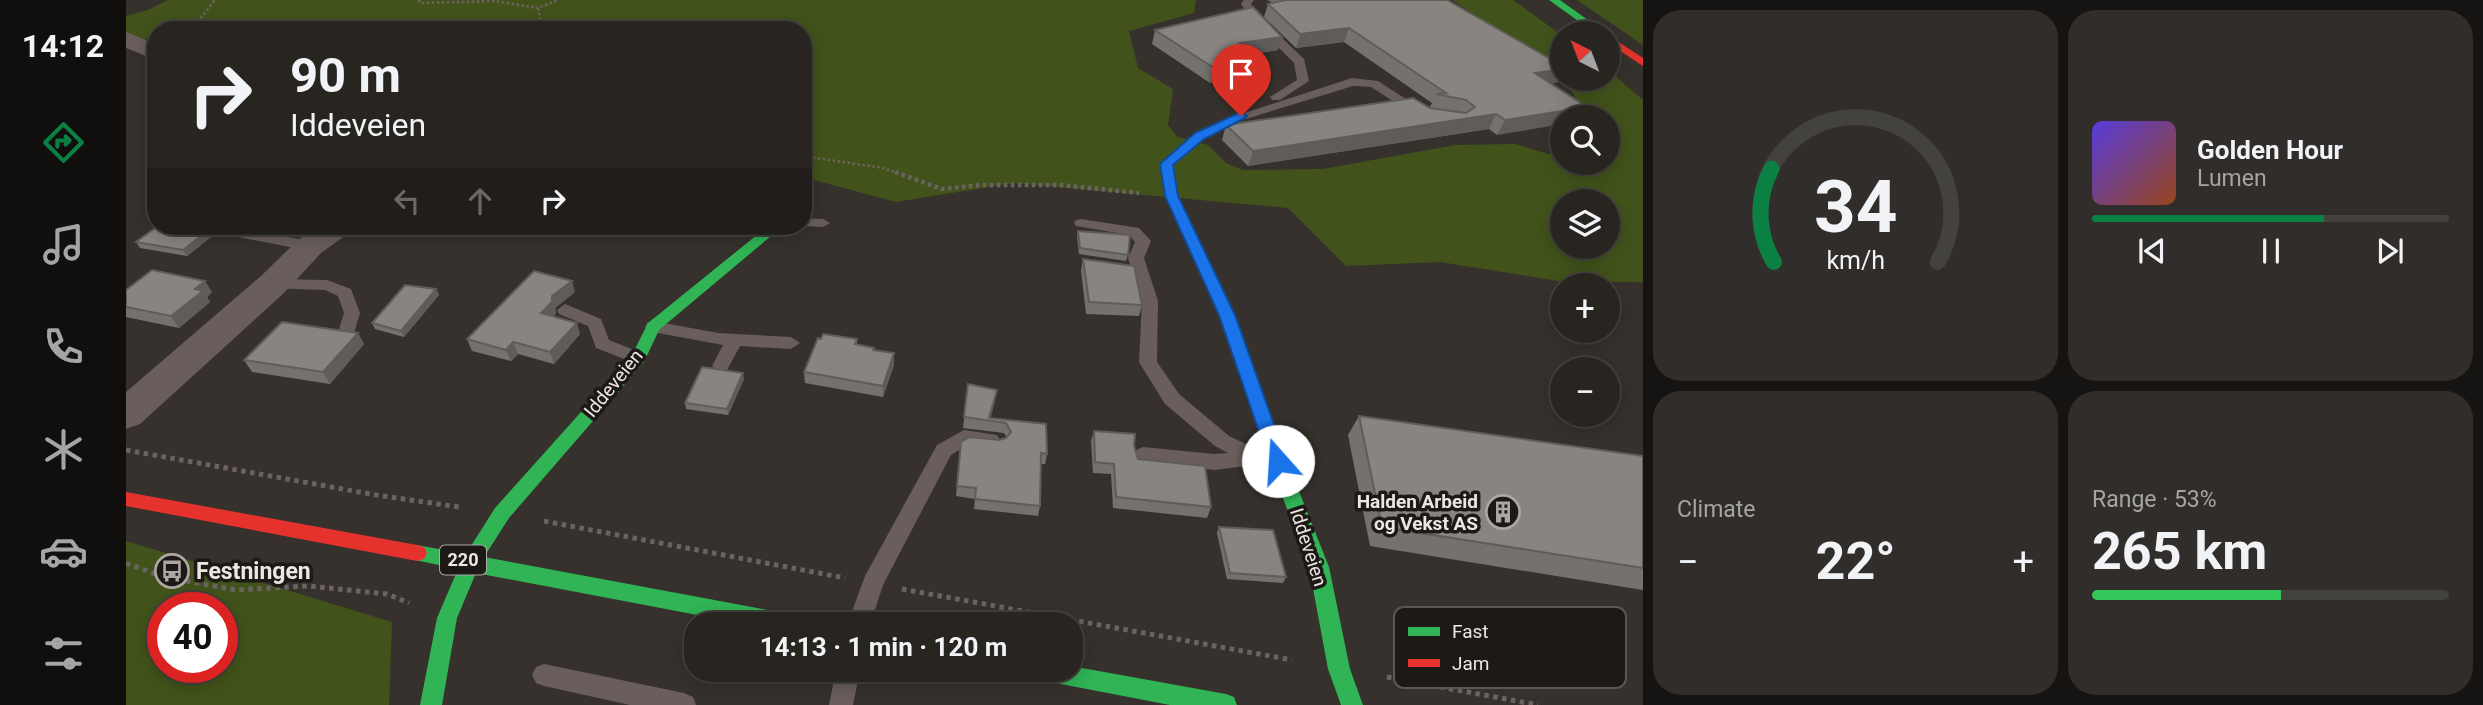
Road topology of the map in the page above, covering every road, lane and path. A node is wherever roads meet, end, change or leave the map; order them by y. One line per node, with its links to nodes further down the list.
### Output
1 (215, 0): 7 (path)
2 (419, 0): 6 (path)
3 (558, 0): 6 (path)
4 (1249, 0): 14 (lane)
5 (1554, 0): 9 (street)
6 (538, 8): 8 (path)
7 (198, 21)
8 (541, 21)
9 (1584, 21)
10 (126, 39): 12 (street)
11 (1620, 46): 13 (street)
12 (147, 49)
13 (1643, 62)
14 (1243, 115): 15 (lane); 17 (street, Iddeveien)
15 (1429, 117)
16 (812, 157): 17 (path)
17 (1171, 196): 38 (street, Iddeveien)
18 (812, 222): 19 (lane)
19 (823, 223)
20 (1081, 223): 37 (lane)
21 (250, 235): 24 (lane)
22 (325, 235): 24 (street)
23 (765, 235): 27 (street, Iddeveien)
24 (310, 246): 25 (street)
25 (273, 284): 28 (lane); 33 (street)
26 (565, 310): 31 (lane)
27 (653, 327): 29 (lane); 31 (street, Iddeveien)
28 (348, 329)
29 (734, 340): 30 (lane); 32 (lane)
30 (791, 343)
31 (638, 358): 40 (street, Iddeveien)
32 (721, 366)
33 (126, 414)
34 (997, 441): 43 (lane)
35 (126, 450): 40 (path)
36 (1143, 455): 37 (lane)
37 (1255, 457): 38 (lane)
38 (1278, 461): 47 (street, Iddeveien)
39 (126, 499): 41 (street, 220)
40 (502, 513): 41 (street, Iddeveien); 43 (path)
41 (471, 562): 44 (street, 220); 46 (street, Iddeveien)
42 (126, 563): 46 (path)
43 (873, 583): 45 (lane); 47 (path)
44 (732, 612)
45 (863, 612)
46 (447, 618): 54 (street, Iddeveien)
47 (1339, 669): 50 (path); 58 (street, Iddeveien)
48 (544, 675): 55 (lane)
49 (1083, 679): 53 (street)
50 (1394, 679)
51 (846, 682): 56 (lane)
52 (1444, 688): 59 (path)
53 (1184, 701): 57 (street)
54 (431, 705)
55 (684, 705)
56 (841, 705)
57 (1226, 705)
58 (1352, 705)
59 (1538, 705)

